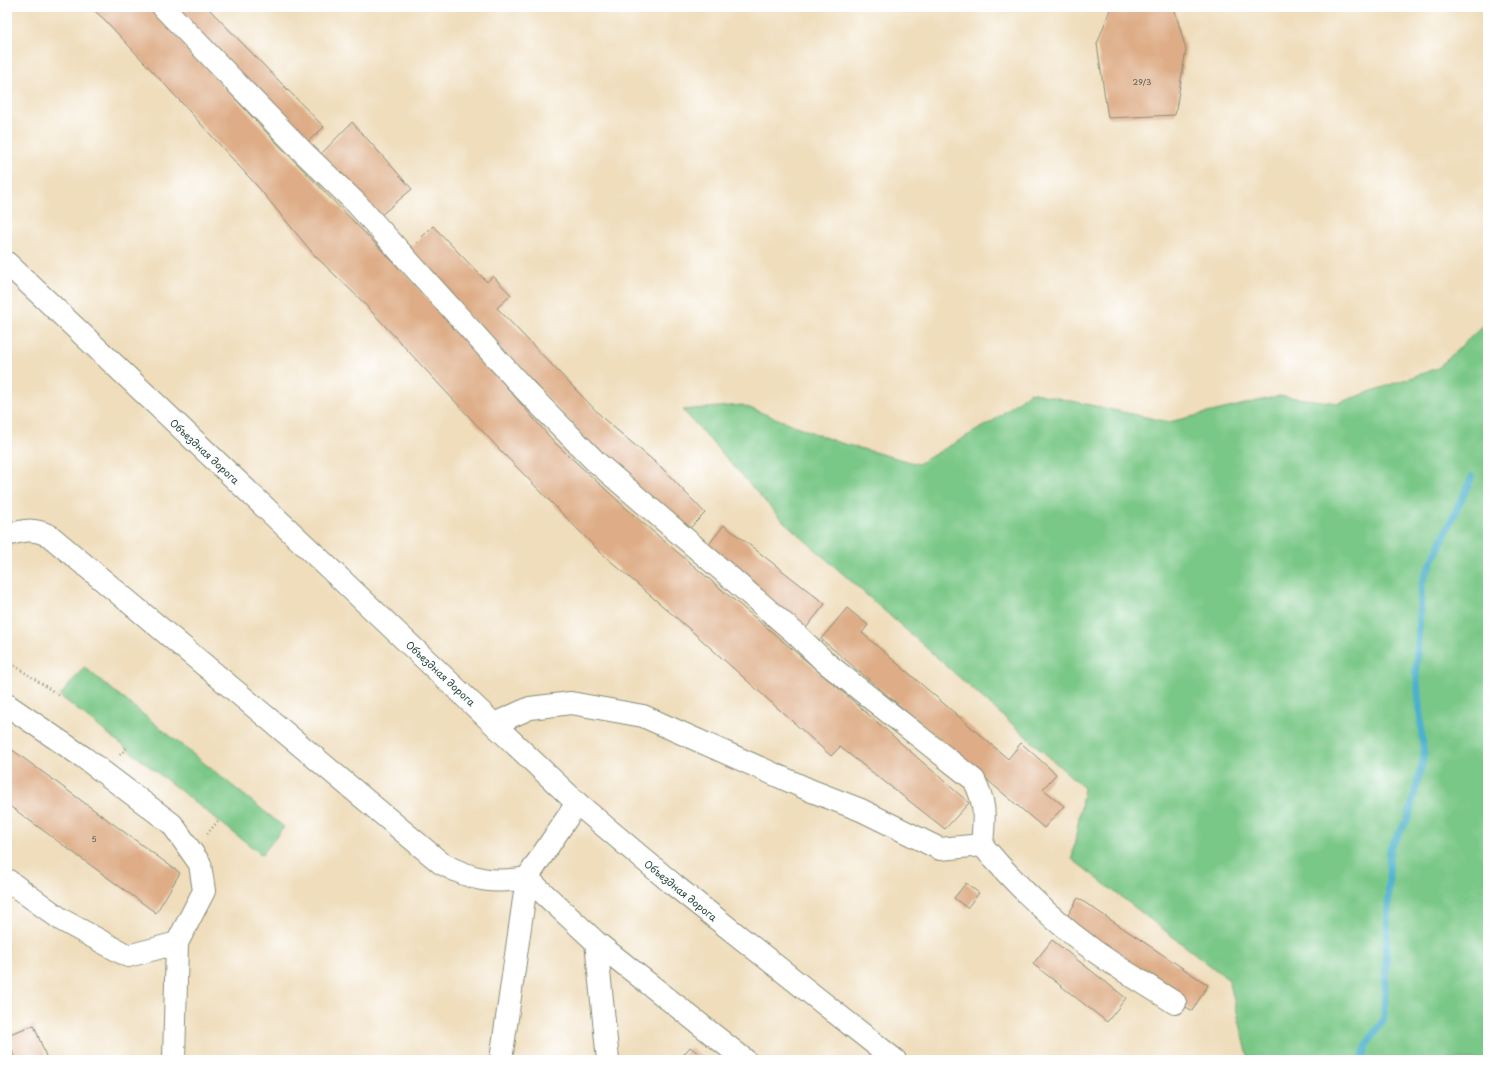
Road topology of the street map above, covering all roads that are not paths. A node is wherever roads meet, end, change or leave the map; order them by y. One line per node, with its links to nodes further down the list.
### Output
1 (163, 7): 7 (street)
2 (7, 263): 5 (street, Объездная дорога)
3 (7, 535): 8 (street)
4 (7, 705): 11 (street)
5 (494, 724): 6 (street, Объездная дорога); 7 (street)
6 (577, 803): 8 (street); 17 (street, Объездная дорога)
7 (982, 845): 12 (street)
8 (527, 878): 10 (street); 14 (street)
9 (7, 880): 11 (street)
10 (596, 942): 15 (street); 16 (street)
11 (178, 943): 13 (street)
12 (1175, 1003)
13 (174, 1060)
14 (501, 1060)
15 (608, 1060)
16 (745, 1060)
17 (895, 1060)

